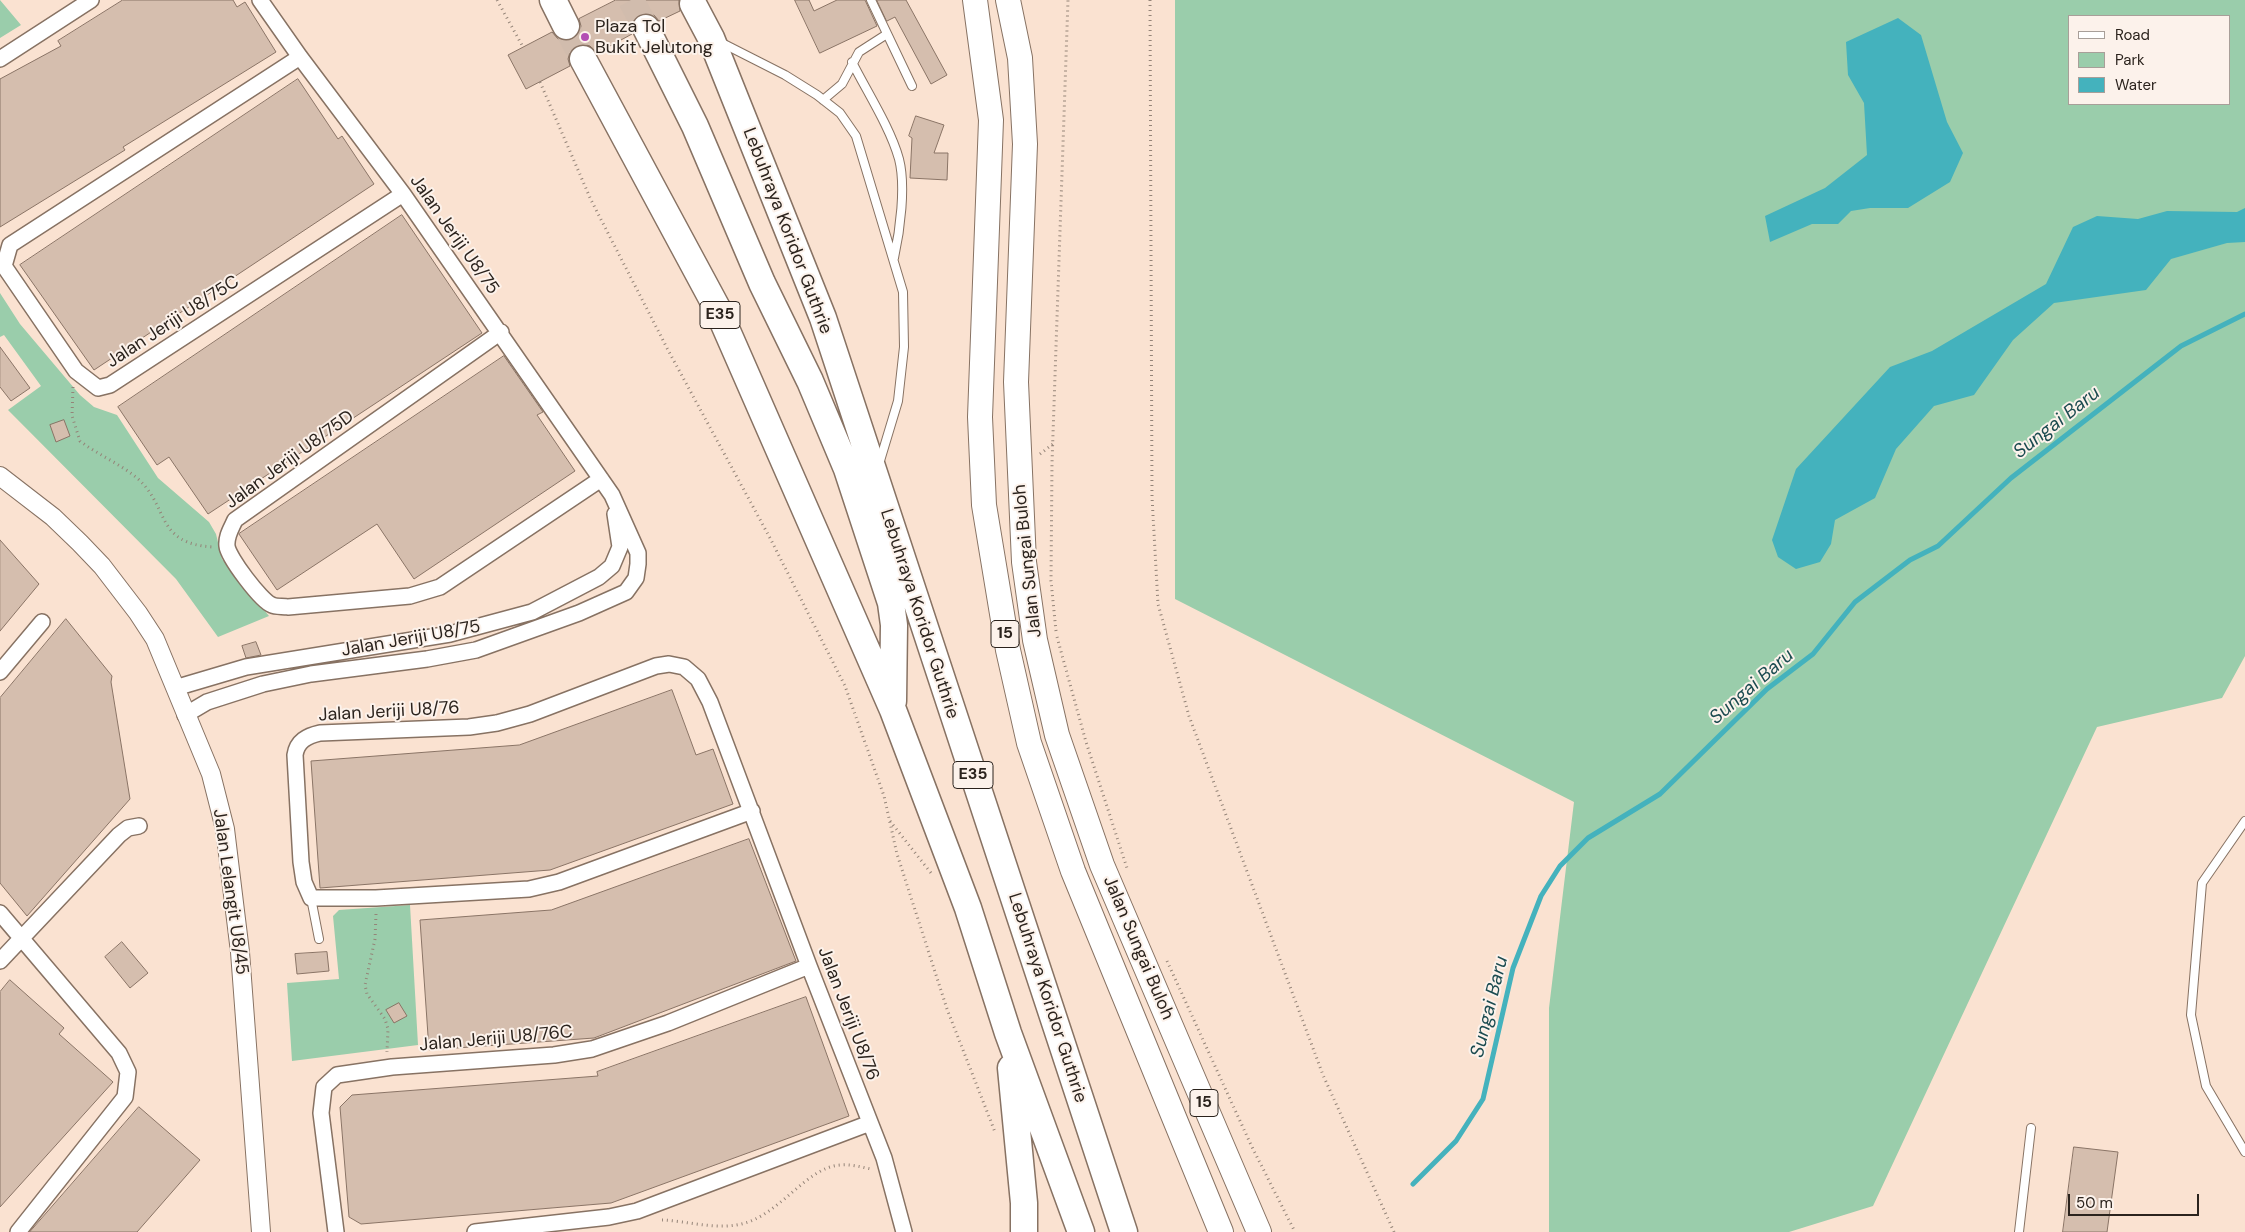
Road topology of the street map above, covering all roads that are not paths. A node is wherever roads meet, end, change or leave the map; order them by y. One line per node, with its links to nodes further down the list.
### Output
1 (91, 0): 13 (street)
2 (260, 0): 12 (street, Jalan Jeriji U8/75)
3 (553, 0): 8 (highway)
4 (871, 0): 10 (lane)
5 (975, 0): 51 (highway, Jalan Sungai Buloh / 15)
6 (1008, 0): 52 (highway, Jalan Sungai Buloh / 15)
7 (693, 4): 11 (highway, Lebuhraya Koridor Guthrie / E35)
8 (566, 26)
9 (646, 28): 28 (highway)
10 (887, 34): 15 (lane); 16 (lane)
11 (711, 38): 17 (lane); 23 (highway, Lebuhraya Koridor Guthrie / E35)
12 (300, 57): 18 (street, Jalan Jeriji U8/75); 18 (street, Jalan Jeriji U8/75C)
13 (0, 58)
14 (583, 59): 28 (highway, E35)
15 (852, 62): 17 (lane); 19 (lane)
16 (912, 86)
17 (823, 100): 19 (lane)
18 (403, 194): 20 (street, Jalan Jeriji U8/75)
19 (894, 262): 23 (lane)
20 (501, 332): 22 (street, Jalan Jeriji U8/75); 22 (street, Jalan Jeriji U8/75D)
21 (0, 476): 27 (street, Jalan Lelangit U8/45)
22 (601, 479): 24 (street, Jalan Jeriji U8/75)
23 (875, 479): 50 (highway, Lebuhraya Koridor Guthrie / E35)
24 (612, 495): 27 (street, Jalan Jeriji U8/75); 29 (street, Jalan Jeriji U8/75)
25 (42, 622): 26 (street)
26 (0, 672)
27 (175, 688): 29 (street, Jalan Lelangit U8/45)
28 (893, 710): 39 (highway, E35)
29 (185, 715): 44 (street, Jalan Lelangit U8/45)
30 (752, 811): 33 (street); 33 (street, Jalan Jeriji U8/76); 38 (street, Jalan Jeriji U8/76)
31 (2245, 821): 42 (lane)
32 (139, 826): 35 (street)
33 (311, 898): 36 (lane)
34 (0, 913): 35 (street)
35 (20, 939): 37 (street); 43 (street)
36 (319, 939)
37 (0, 962)
38 (809, 966): 40 (street, Jalan Jeriji U8/76); 45 (street, Jalan Jeriji U8/76C)
39 (1008, 1033): 48 (highway); 49 (highway, E35)
40 (870, 1123): 46 (street); 47 (street, Jalan Jeriji U8/76)
41 (2031, 1128): 53 (lane)
42 (2245, 1152)
43 (18, 1232)
44 (261, 1232)
45 (336, 1232)
46 (475, 1232)
47 (904, 1232)
48 (1024, 1232)
49 (1081, 1232)
50 (1124, 1232)
51 (1221, 1232)
52 (1258, 1232)
53 (2019, 1232)

